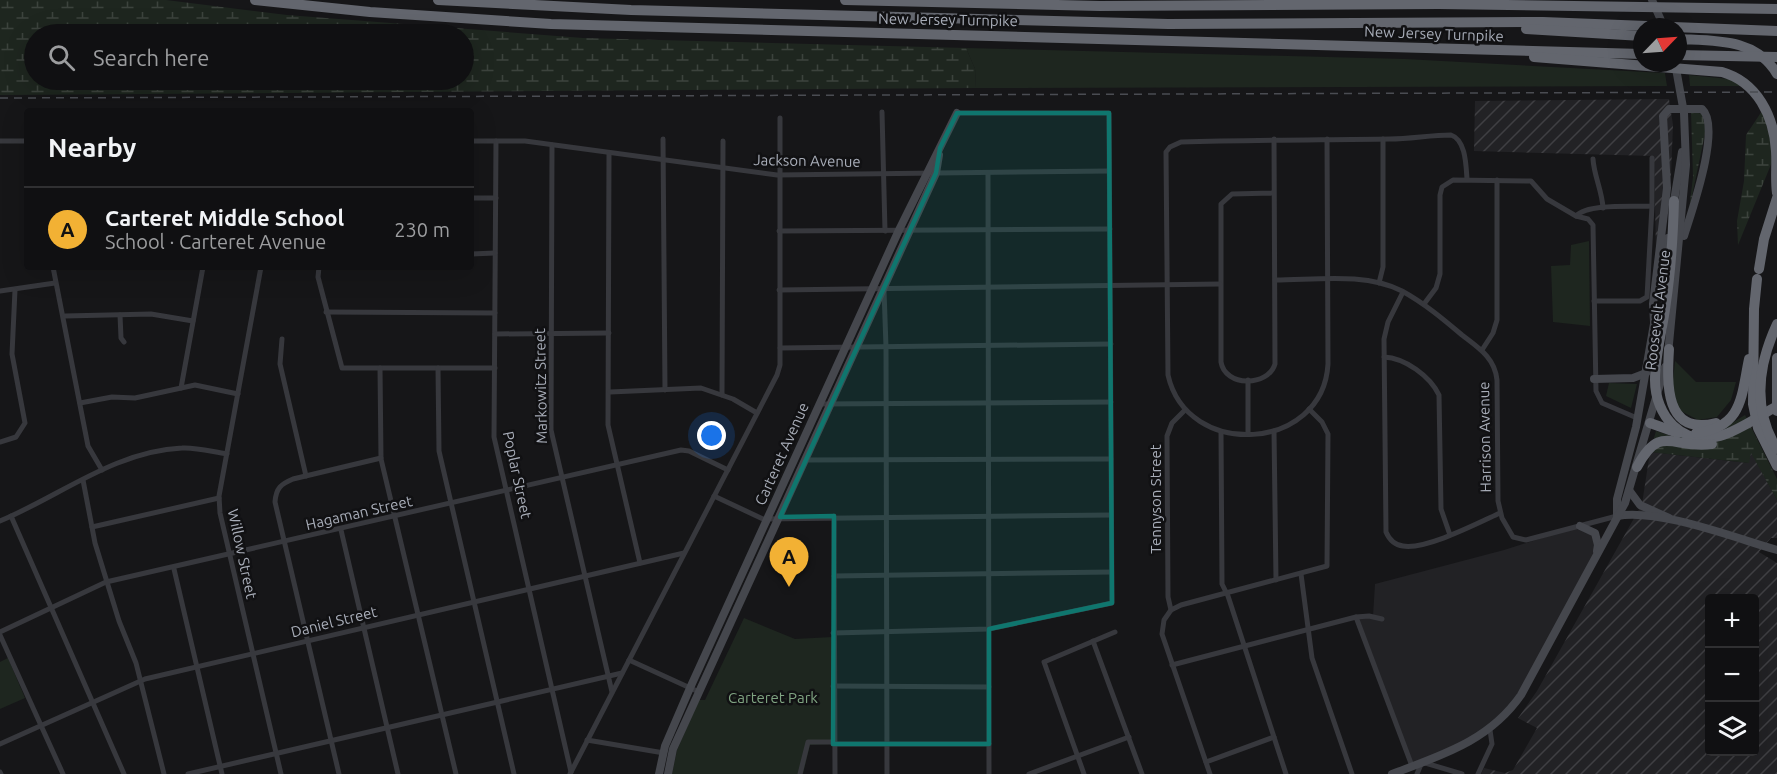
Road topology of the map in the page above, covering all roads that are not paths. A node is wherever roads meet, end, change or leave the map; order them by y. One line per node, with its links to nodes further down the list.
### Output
1 (255, 0): 11 (highway, New Jersey Turnpike)
2 (438, 0): 7 (highway, New Jersey Turnpike)
3 (845, 0): 5 (highway, New Jersey Turnpike)
4 (1652, 0): 6 (street)
5 (1777, 8)
6 (1660, 18)
7 (1494, 23): 8 (highway, New Jersey Turnpike); 9 (highway)
8 (1777, 31)
9 (1633, 35)
10 (1687, 40): 16 (highway)
11 (1507, 52): 12 (highway, New Jersey Turnpike); 46 (highway)
12 (1633, 54)
13 (1687, 55): 14 (highway)
14 (1777, 57)
15 (1677, 72): 20 (street, Roosevelt Avenue)
16 (1777, 74)
17 (882, 112): 41 (street)
18 (957, 114): 31 (street, Carteret Avenue); 37 (street)
19 (780, 118): 42 (street)
20 (1685, 137): 50 (street, Roosevelt Avenue); 60 (street, Roosevelt Avenue)
21 (663, 139): 35 (street)
22 (1274, 139): 23 (street); 45 (street); 73 (street)
23 (1327, 139): 24 (street); 68 (street)
24 (1383, 139): 43 (street); 70 (street)
25 (0, 141): 26 (street)
26 (24, 141)
27 (474, 141): 28 (street, Jackson Avenue)
28 (496, 141): 30 (street, Jackson Avenue); 48 (street, Poplar Street)
29 (723, 141): 36 (street)
30 (552, 145): 32 (street, Jackson Avenue); 92 (street, Markowitz Street)
31 (940, 148): 38 (street, Carteret Avenue); 39 (street, Carteret Avenue)
32 (609, 154): 35 (street, Jackson Avenue); 90 (street)
33 (1652, 158): 51 (street)
34 (1593, 159): 52 (street)
35 (664, 161): 36 (street, Jackson Avenue); 114 (street)
36 (722, 168): 42 (street, Jackson Avenue); 117 (street)
37 (1109, 171): 40 (street, Jackson Avenue); 54 (street)
38 (926, 173): 39 (street, Jackson Avenue); 41 (street, Jackson Avenue); 55 (street, Carteret Avenue)
39 (936, 173): 40 (street, Jackson Avenue); 56 (street, Carteret Avenue)
40 (988, 173): 57 (street)
41 (883, 174): 42 (street, Jackson Avenue); 59 (street)
42 (778, 176): 58 (street)
43 (1467, 179): 44 (street); 82 (street)
44 (1497, 180): 53 (street); 103 (street)
45 (1274, 193): 67 (street); 71 (street)
46 (1777, 193)
47 (474, 198): 48 (street)
48 (496, 198): 61 (street, Poplar Street)
49 (1777, 198): 93 (highway)
50 (1674, 201): 88 (street, Roosevelt Avenue); 124 (highway)
51 (1652, 206): 52 (street); 81 (street)
52 (1603, 208): 53 (street)
53 (1576, 216): 81 (street)
54 (1110, 229): 57 (street); 72 (street)
55 (899, 230): 56 (street); 59 (street); 75 (street, Carteret Avenue)
56 (910, 230): 57 (street); 78 (street, Carteret Avenue)
57 (988, 230): 74 (street)
58 (779, 231): 59 (street); 77 (street)
59 (885, 231)
60 (1679, 251): 88 (street); 102 (street, Roosevelt Avenue)
61 (495, 253): 62 (street); 84 (street, Poplar Street)
62 (474, 254)
63 (54, 270): 69 (street)
64 (202, 270): 87 (street)
65 (260, 270): 116 (street, Willow Street)
66 (319, 270): 83 (street)
67 (1275, 280): 68 (street, Harrison Avenue); 111 (street)
68 (1328, 280): 70 (street, Harrison Avenue); 126 (street)
69 (56, 283): 76 (street); 86 (street)
70 (1379, 283): 80 (street, Harrison Avenue)
71 (1220, 284): 73 (street); 111 (street)
72 (1111, 285): 73 (street); 74 (street); 97 (street)
73 (1167, 285): 125 (street)
74 (989, 286): 78 (street); 96 (street)
75 (873, 289): 77 (street); 78 (street); 98 (street, Carteret Avenue)
76 (15, 290): 79 (street); 133 (street)
77 (779, 290): 101 (street)
78 (884, 290): 99 (street, Carteret Avenue); 100 (street)
79 (0, 291)
80 (1403, 291): 82 (street, Harrison Avenue); 104 (street)
81 (1594, 301): 110 (street)
82 (1424, 304): 103 (street, Harrison Avenue)
83 (326, 312): 84 (street); 106 (street)
84 (495, 313): 91 (street, Poplar Street)
85 (120, 315): 86 (street); 87 (street); 95 (street)
86 (65, 316): 120 (street)
87 (194, 321): 112 (street)
88 (1654, 322): 109 (street, Roosevelt Avenue)
89 (1777, 324): 134 (highway)
90 (609, 333): 92 (street); 115 (street)
91 (495, 334): 92 (street); 108 (street, Poplar Street)
92 (551, 334): 148 (street, Markowitz Street)
93 (1755, 336): 113 (highway); 143 (highway)
94 (282, 339): 147 (street)
95 (124, 342)
96 (989, 344): 97 (street); 100 (street); 118 (street)
97 (1111, 344): 119 (street)
98 (846, 346): 99 (street); 101 (street); 121 (street, Carteret Avenue)
99 (856, 346): 100 (street); 122 (street, Carteret Avenue)
100 (886, 347): 123 (street)
101 (780, 348): 127 (street)
102 (1669, 349): 113 (highway); 129 (street, Roosevelt Avenue)
103 (1482, 350): 155 (street, Harrison Avenue)
104 (1384, 357): 170 (street); 170 (street)
105 (1777, 358): 124 (highway)
106 (380, 368): 107 (street); 136 (street)
107 (438, 368): 108 (street); 154 (street)
108 (495, 368): 150 (street, Poplar Street)
109 (1646, 373): 110 (street); 128 (street, Roosevelt Avenue)
110 (1594, 379): 128 (street)
111 (1248, 380): 132 (street)
112 (181, 388): 116 (street); 120 (street)
113 (1743, 388): 129 (highway)
114 (665, 390): 115 (street); 117 (street)
115 (610, 392): 142 (street)
116 (238, 394): 135 (street, Willow Street)
117 (722, 395): 127 (street)
118 (989, 402): 119 (street); 123 (street); 137 (street)
119 (1111, 402): 138 (street)
120 (80, 403): 145 (street)
121 (819, 404): 122 (street); 139 (street, Carteret Avenue)
122 (831, 404): 123 (street); 140 (street, Carteret Avenue)
123 (887, 404): 141 (street)
124 (1777, 409): 144 (highway)
125 (1185, 410): 131 (street); 191 (street, Tennyson Street)
126 (1310, 410): 130 (street); 180 (street)
127 (757, 413): 146 (street)
128 (1637, 418): 129 (street); 159 (street, Roosevelt Avenue)
129 (1650, 423): 144 (street, Roosevelt Avenue)
130 (1274, 431): 132 (street); 185 (street)
131 (1221, 432): 132 (street); 188 (street)
132 (1248, 433)
133 (0, 441)
134 (1777, 449)
135 (227, 454): 145 (street); 153 (street, Willow Street)
136 (381, 458): 147 (street); 162 (street)
137 (989, 459): 138 (street); 141 (street); 161 (street)
138 (1111, 459): 156 (street)
139 (794, 460): 140 (street); 163 (street, Carteret Avenue)
140 (805, 460): 141 (street); 160 (street, Carteret Avenue)
141 (887, 460): 164 (street)
142 (618, 465): 146 (street, Hagaman Street); 148 (street, Hagaman Street); 176 (street)
143 (1777, 466)
144 (1637, 467): 151 (street, Roosevelt Avenue)
145 (102, 470): 149 (street)
146 (728, 470): 152 (street)
147 (306, 476): 171 (street)
148 (561, 478): 150 (street, Hagaman Street); 182 (street, Markowitz Street)
149 (83, 480): 157 (street); 168 (street)
150 (506, 489): 154 (street, Hagaman Street); 187 (street, Poplar Street)
151 (1629, 490): 159 (street, Roosevelt Avenue); 166 (street)
152 (714, 496): 163 (street); 173 (street)
153 (219, 498): 168 (street); 174 (street, Willow Street)
154 (451, 503): 162 (street, Hagaman Street); 189 (street)
155 (1500, 513): 167 (street, Harrison Avenue); 170 (street)
156 (1111, 515): 161 (street); 179 (street)
157 (11, 516): 165 (street); 190 (street)
158 (834, 516): 160 (street); 164 (street); 183 (street)
159 (1617, 516): 166 (street); 167 (street, Harrison Avenue); 175 (street, Roosevelt Avenue)
160 (780, 517): 163 (street); 177 (street, Carteret Avenue)
161 (989, 517): 164 (street); 181 (street)
162 (395, 518): 169 (street, Hagaman Street); 192 (street)
163 (768, 518): 177 (street, Carteret Avenue)
164 (887, 518): 184 (street)
165 (0, 521)
166 (1674, 521): 172 (street)
167 (1580, 526): 175 (street)
168 (92, 527): 186 (street)
169 (341, 530): 171 (street, Hagaman Street); 195 (street)
170 (1450, 535)
171 (285, 543): 174 (street, Hagaman Street); 204 (street)
172 (1777, 550)
173 (684, 553): 176 (street, Daniel Street); 208 (street)
174 (229, 555): 178 (street, Hagaman Street); 207 (street, Willow Street)
175 (1595, 561): 226 (street, Roosevelt Avenue)
176 (640, 563): 182 (street, Daniel Street)
177 (752, 563): 202 (street, Carteret Avenue); 203 (street, Carteret Avenue)
178 (174, 569): 186 (street, Hagaman Street); 210 (street)
179 (1111, 572): 181 (street); 196 (street)
180 (1301, 574): 185 (street); 197 (street)
181 (989, 575): 184 (street); 196 (street)
182 (585, 576): 187 (street, Daniel Street); 212 (street, Markowitz Street)
183 (834, 576): 184 (street); 200 (street)
184 (887, 576): 198 (street)
185 (1276, 580): 188 (street)
186 (106, 582): 190 (street, Hagaman Street); 213 (street)
187 (529, 589): 189 (street, Daniel Street); 217 (street, Poplar Street)
188 (1226, 593): 191 (street); 206 (street)
189 (475, 602): 192 (street, Daniel Street); 221 (street)
190 (51, 609): 201 (street, Hagaman Street); 222 (street)
191 (1171, 610): 209 (street, Tennyson Street)
192 (418, 615): 195 (street, Daniel Street); 223 (street)
193 (1356, 617): 194 (street); 197 (street); 241 (street)
194 (1382, 619)
195 (363, 628): 204 (street, Daniel Street); 225 (street)
196 (989, 629): 198 (street); 216 (street)
197 (1307, 631): 206 (street); 264 (street)
198 (887, 632): 200 (street); 215 (street)
199 (1115, 632): 205 (street)
200 (833, 633): 214 (street)
201 (0, 634): 224 (street)
202 (713, 637): 203 (street); 218 (street, Carteret Avenue)
203 (723, 640): 220 (street, Carteret Avenue)
204 (308, 641): 207 (street, Daniel Street); 229 (street)
205 (1093, 641): 227 (street); 237 (street)
206 (1246, 647): 209 (street); 228 (street)
207 (253, 654): 210 (street, Daniel Street); 235 (street, Willow Street)
208 (629, 660): 211 (street); 218 (street)
209 (1172, 665): 238 (street, Tennyson Street)
210 (198, 666): 213 (street, Daniel Street); 240 (street)
211 (622, 673): 212 (street); 219 (street)
212 (608, 676): 217 (street); 219 (street, Markowitz Street)
213 (141, 681): 222 (street, Daniel Street); 245 (street)
214 (834, 686): 215 (street); 231 (street)
215 (887, 687): 216 (street); 233 (street)
216 (989, 687): 234 (street)
217 (553, 688): 221 (street); 242 (street, Poplar Street)
218 (690, 688): 220 (street); 236 (street, Carteret Avenue)
219 (612, 692): 230 (street)
220 (699, 692): 236 (street, Carteret Avenue)
221 (498, 702): 223 (street); 252 (street)
222 (92, 703): 224 (street, Daniel Street); 244 (street)
223 (442, 716): 225 (street); 251 (street)
224 (41, 726): 232 (street, Daniel Street); 243 (street)
225 (387, 727): 229 (street); 250 (street)
226 (1490, 730): 239 (street, Roosevelt Avenue); 267 (street)
227 (1129, 737): 237 (street); 261 (street)
228 (1274, 737): 238 (street); 263 (street)
229 (331, 740): 235 (street); 249 (street)
230 (587, 740): 236 (street); 242 (street)
231 (833, 743): 233 (street); 255 (street); 256 (street)
232 (0, 744)
233 (887, 744): 234 (street); 257 (street)
234 (989, 744): 258 (street)
235 (276, 753): 240 (street); 248 (street, Willow Street)
236 (667, 754): 253 (street, Carteret Avenue); 254 (street, Carteret Avenue)
237 (1077, 756): 259 (street); 260 (street)
238 (1206, 762): 262 (street, Tennyson Street)
239 (1422, 762): 241 (street, Roosevelt Avenue); 266 (street)
240 (221, 766): 246 (street); 247 (street)
241 (1414, 770): 265 (street, Roosevelt Avenue)
242 (570, 773)
243 (63, 774)
244 (124, 774)
245 (164, 774)
246 (188, 774)
247 (222, 774)
248 (281, 774)
249 (339, 774)
250 (398, 774)
251 (456, 774)
252 (514, 774)
253 (659, 774)
254 (668, 774)
255 (800, 774)
256 (835, 774)
257 (887, 774)
258 (989, 774)
259 (1029, 774)
260 (1084, 774)
261 (1142, 774)
262 (1210, 774)
263 (1286, 774)
264 (1352, 774)
265 (1392, 774)
266 (1462, 774)
267 (1478, 774)

